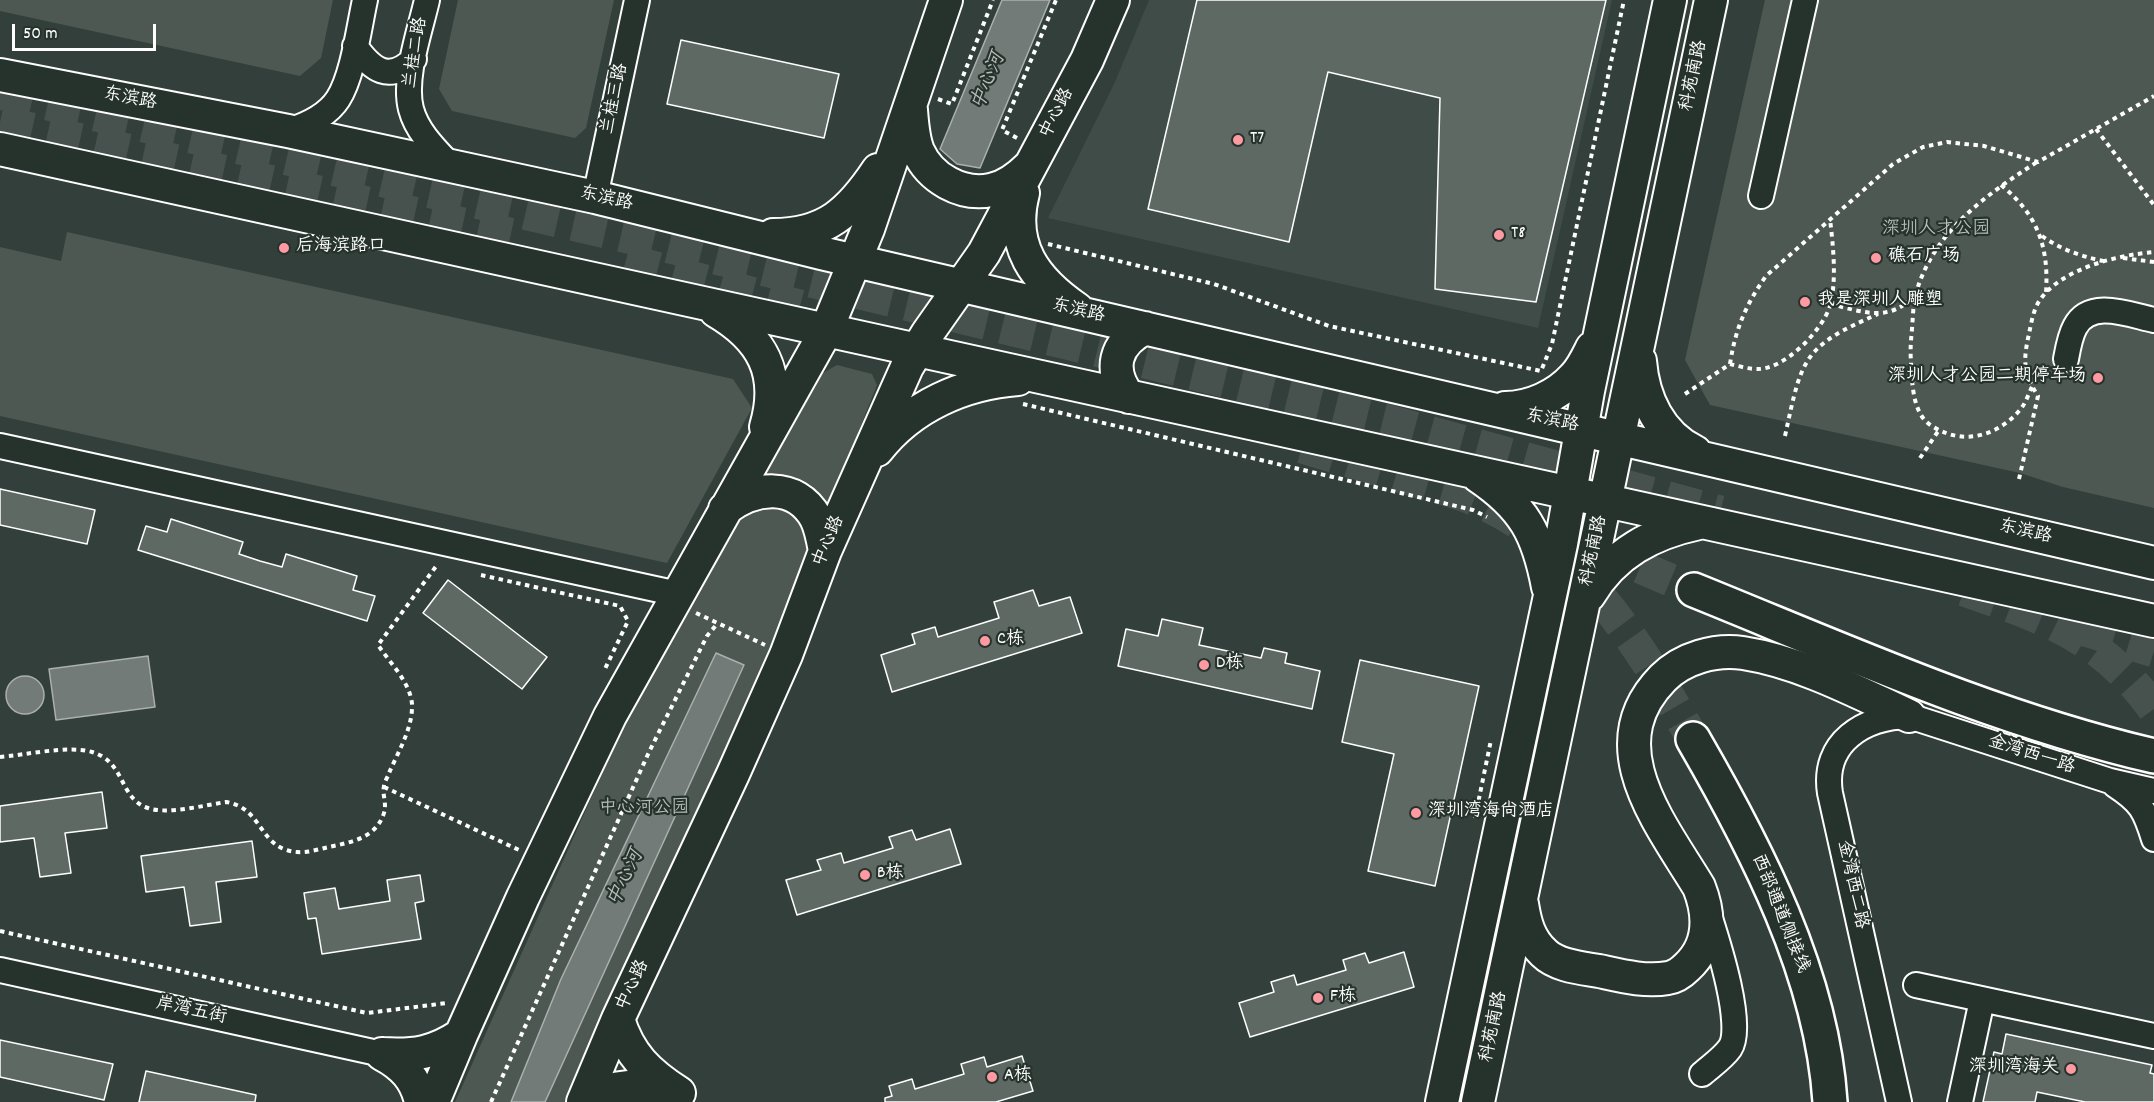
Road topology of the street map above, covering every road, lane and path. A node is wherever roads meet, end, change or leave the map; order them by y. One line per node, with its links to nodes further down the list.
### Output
1 (365, 0): 12 (street)
2 (427, 0): 13 (street, 兰桂二路)
3 (637, 0): 28 (street, 兰桂三路)
4 (946, 0): 16 (main road)
5 (993, 0): 17 (path)
6 (1056, 0): 19 (path)
7 (1113, 0): 24 (main road, 中心路)
8 (1624, 0): 33 (path)
9 (1671, 0): 42 (main road, 科苑南路)
10 (1711, 0): 44 (main road, 科苑南路)
11 (1805, 0): 27 (street)
12 (355, 46): 13 (street); 20 (street)
13 (414, 58): 25 (street, 兰桂二路)
14 (7, 73): 20 (main road, 东滨路)
15 (2154, 96): 18 (path)
16 (911, 103): 21 (main road); 24 (main road)
17 (952, 104)
18 (2096, 129): 23 (path); 29 (path)
19 (1002, 130)
20 (288, 131): 25 (main road, 东滨路)
21 (900, 137): 31 (main road); 35 (main road)
22 (0, 149): 41 (main road)
23 (2038, 162): 26 (path); 30 (path)
24 (1033, 163): 33 (main road); 38 (main road, 中心路)
25 (451, 166): 28 (main road, 东滨路)
26 (2001, 185): 32 (path); 40 (path)
27 (1761, 196)
28 (595, 197): 31 (main road, 东滨路)
29 (2154, 205)
30 (1830, 219): 43 (path); 54 (path)
31 (751, 234): 35 (main road, 东滨路)
32 (2041, 235): 36 (path); 39 (path)
33 (1020, 237): 45 (main road)
34 (2119, 257): 37 (path)
35 (856, 261): 38 (main road, 东滨路); 49 (main road)
36 (2105, 261)
37 (2154, 262)
38 (962, 285): 45 (main road, 东滨路); 52 (main road, 中心路)
39 (2046, 293)
40 (1916, 294): 46 (path); 62 (path)
41 (703, 302): 49 (main road); 66 (main road)
42 (1606, 304): 44 (main road); 50 (main road, 科苑南路)
43 (1830, 304): 46 (path); 54 (path)
44 (1646, 312): 51 (main road, 科苑南路)
45 (1082, 313): 48 (main road, 东滨路)
46 (1878, 314): 63 (path)
47 (2154, 320): 53 (street)
48 (1145, 328): 58 (main road); 60 (main road, 东滨路)
49 (826, 331): 52 (main road); 66 (main road)
50 (1600, 334): 60 (main road); 61 (main road, 科苑南路)
51 (1638, 346): 64 (main road, 科苑南路); 68 (main road)
52 (917, 351): 55 (main road); 69 (main road, 中心路)
53 (2066, 359)
54 (1730, 364): 57 (path)
55 (1041, 378): 58 (main road); 69 (main road)
56 (2032, 387): 62 (path)
57 (1686, 394)
58 (1130, 397): 70 (main road)
59 (1019, 403): 74 (path)
60 (1488, 408): 61 (main road, 东滨路)
61 (1582, 429): 64 (main road, 东滨路); 71 (main road, 科苑南路)
62 (1939, 430): 67 (path)
63 (1785, 436)
64 (1619, 438): 68 (main road, 东滨路); 72 (main road, 科苑南路)
65 (0, 446): 83 (street)
66 (756, 458): 73 (main road)
67 (1920, 458)
68 (1710, 459): 78 (main road, 东滨路)
69 (861, 470): 76 (main road, 中心路)
70 (1473, 472): 71 (main road); 84 (main road)
71 (1570, 493): 72 (main road); 84 (main road, 科苑南路)
72 (1606, 501): 75 (main road); 85 (main road, 科苑南路)
73 (725, 509): 76 (main road); 83 (main road)
74 (1491, 519)
75 (1702, 522): 85 (main road); 86 (main road)
76 (825, 551): 87 (main road, 中心路)
77 (426, 562): 79 (path)
78 (2154, 562)
79 (437, 565): 80 (path); 97 (path)
80 (448, 568)
81 (471, 573): 88 (path)
82 (1694, 590): 94 (highway)
83 (678, 594): 110 (main road)
84 (1550, 596): 89 (main road, 科苑南路)
85 (1584, 603): 90 (main road, 科苑南路)
86 (2154, 621)
87 (786, 655): 109 (main road, 中心路); 117 (path)
88 (603, 673)
89 (1528, 701): 90 (main road); 119 (main road, 科苑南路)
90 (1562, 710): 102 (main road, 科苑南路)
91 (1909, 716): 96 (street, 金湾西一路); 103 (main road); 122 (street, 金湾西二路)
92 (1494, 729): 99 (path)
93 (1693, 739): 121 (highway, 西部通道侧接线)
94 (2154, 756)
95 (0, 757): 97 (path)
96 (2110, 781): 98 (street, 金湾西一路); 100 (street)
97 (384, 787): 101 (path)
98 (2154, 791)
99 (1475, 820)
100 (2154, 840)
101 (515, 860)
102 (1522, 900): 103 (main road); 120 (main road, 科苑南路)
103 (1704, 901): 113 (street)
104 (0, 931): 107 (path)
105 (0, 970): 112 (street, 岸湾五街)
106 (1916, 985): 108 (street)
107 (452, 993)
108 (1982, 1000): 111 (street); 123 (street)
109 (618, 1018): 114 (main road); 118 (main road, 中心路)
110 (461, 1035): 112 (main road); 116 (main road)
111 (2154, 1036)
112 (382, 1054): 115 (main road)
113 (1702, 1074)
114 (687, 1097): 118 (main road)
115 (421, 1102)
116 (434, 1102)
117 (491, 1102)
118 (584, 1102)
119 (1443, 1102)
120 (1478, 1102)
121 (1830, 1102)
122 (1899, 1102)
123 (1960, 1102)

